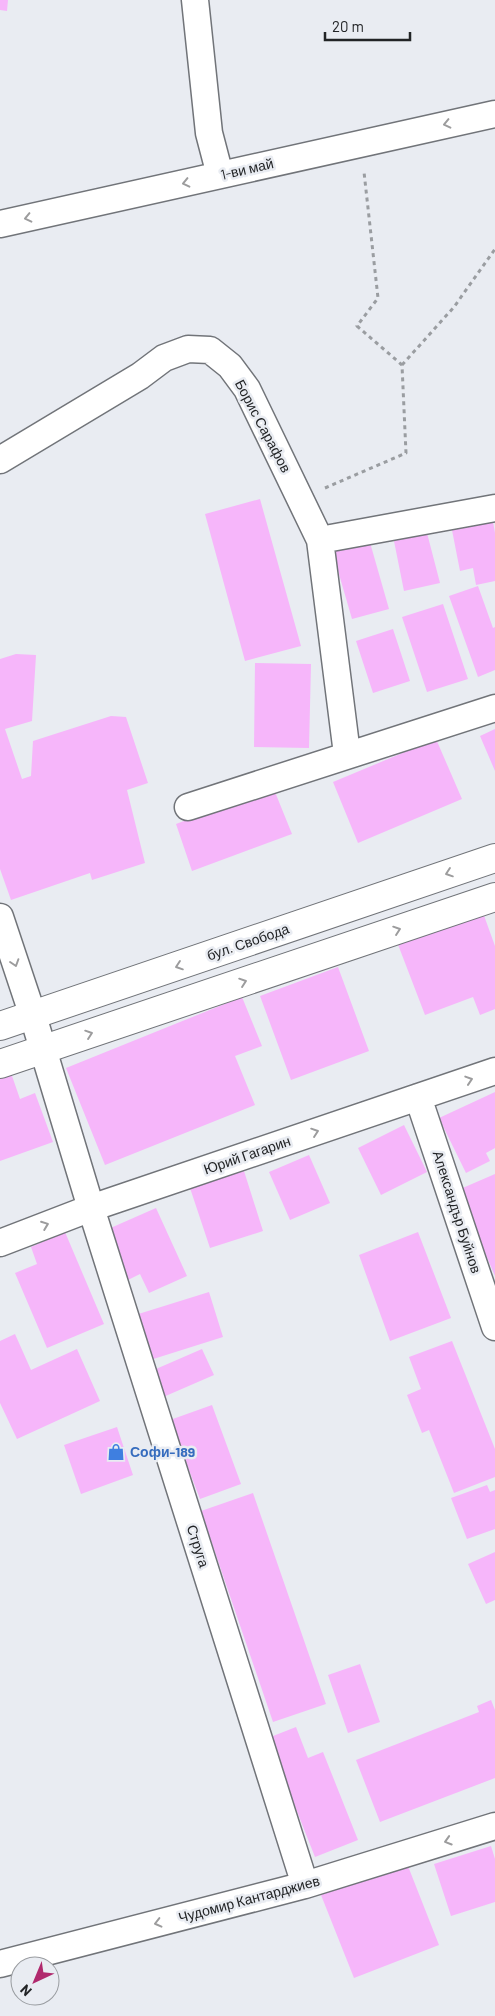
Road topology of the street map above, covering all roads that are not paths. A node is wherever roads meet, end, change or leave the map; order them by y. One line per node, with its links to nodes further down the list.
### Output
1 (195, 0): 3 (street)
2 (495, 114): 3 (street, 1-ви май, one-way to 3)
3 (220, 175): 4 (street, 1-ви май, one-way to 4)
4 (0, 224)
5 (0, 460): 7 (street, Борис Сарафов)
6 (495, 508): 7 (street)
7 (320, 540): 9 (street, Борис Сарафов)
8 (495, 708): 9 (street)
9 (347, 754): 10 (street)
10 (188, 807)
11 (495, 858): 14 (street, бул. Свобода, one-way to 14)
12 (495, 897): 16 (street, one-way to 12)
13 (0, 917): 14 (street, Струга, one-way to 14)
14 (33, 1016): 15 (street, бул. Свобода); 16 (street, Струга)
15 (0, 1026)
16 (43, 1049): 17 (street); 20 (street, Струга)
17 (0, 1064)
18 (495, 1071): 19 (street, Юрий Гагарин, one-way to 18)
19 (418, 1096): 20 (street, Юрий Гагарин, one-way to 19); 22 (street, Александър Буйнов)
20 (91, 1208): 21 (street, Юрий Гагарин, one-way to 20); 24 (street, Струга)
21 (0, 1243)
22 (495, 1326)
23 (495, 1826): 24 (street, Чудомир Кантарджиев, one-way to 24)
24 (305, 1885): 25 (street, Чудомир Кантарджиев, one-way to 25)
25 (0, 1964)

